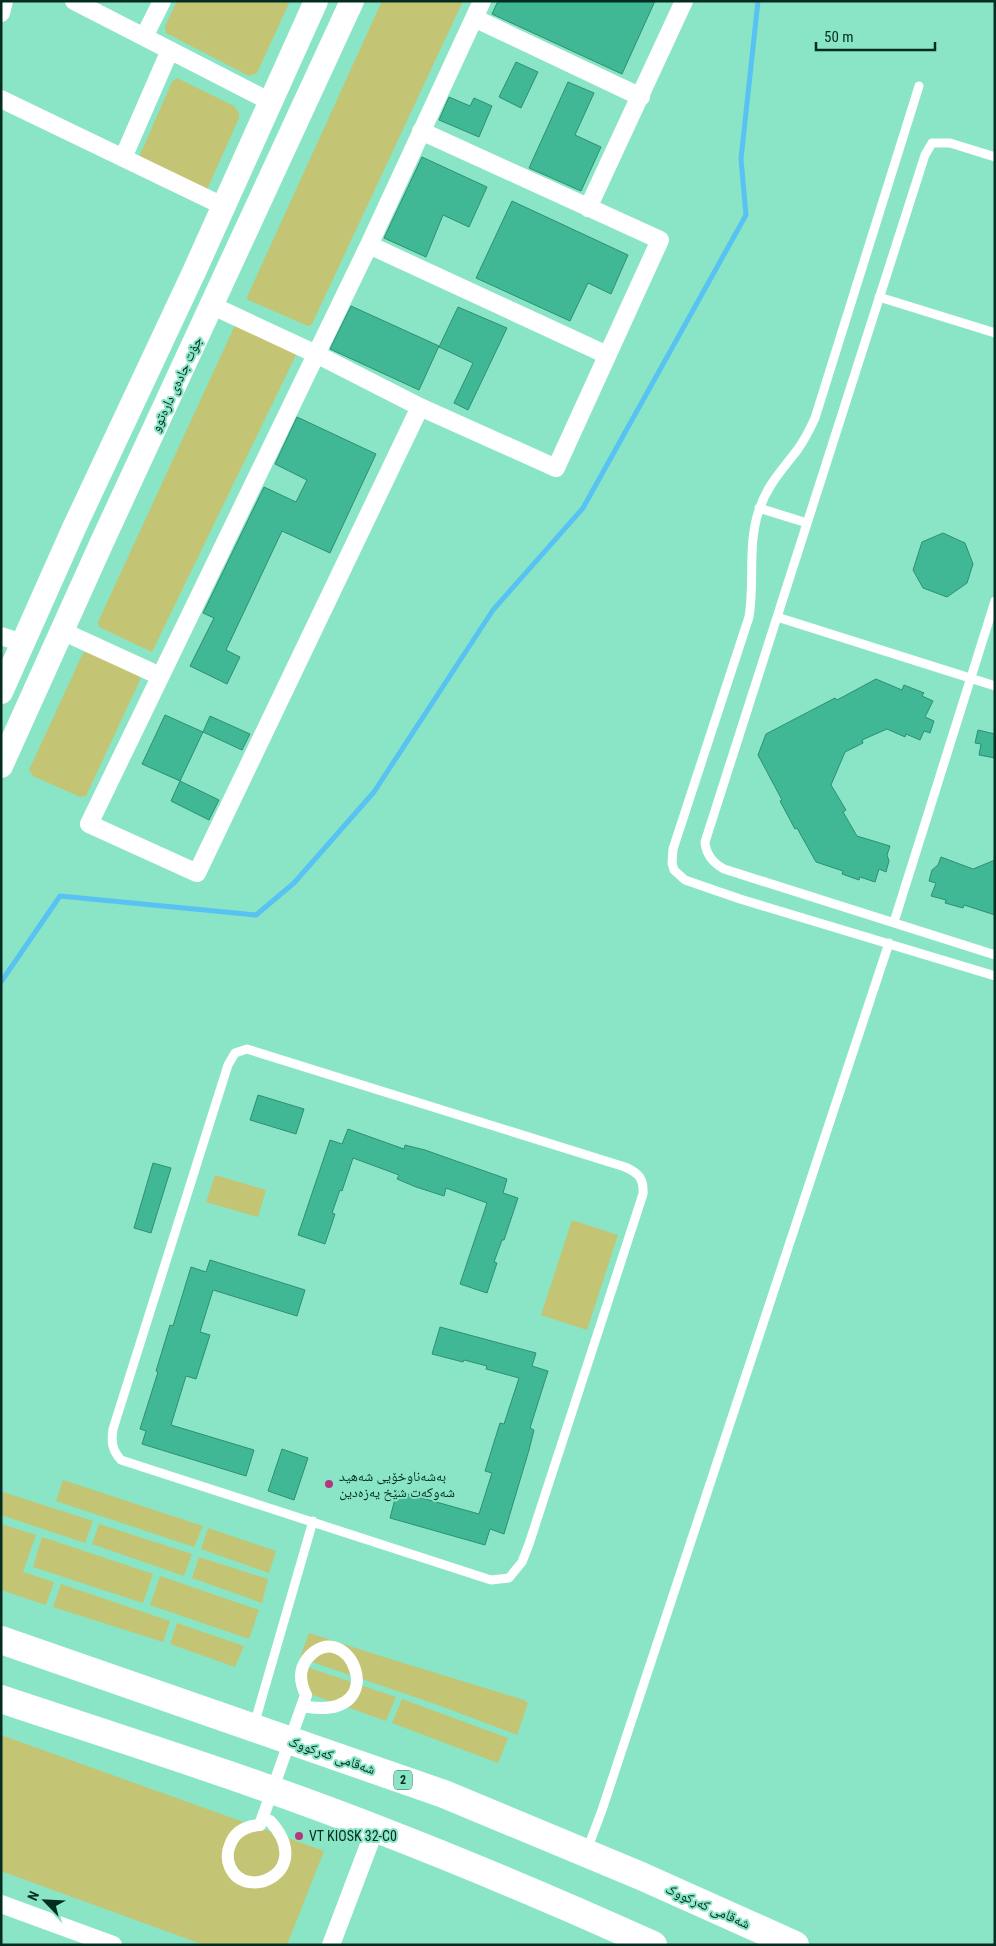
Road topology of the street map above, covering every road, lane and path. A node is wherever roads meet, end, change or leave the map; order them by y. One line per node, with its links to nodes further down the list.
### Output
1 (4, 1): 8 (street)
2 (74, 1): 10 (street)
3 (162, 1): 10 (street)
4 (316, 1): 15 (main road)
5 (352, 1): 23 (main road, جۆت جادەی دارەتوو)
6 (482, 1): 9 (street)
7 (684, 1): 13 (street)
8 (1, 13)
9 (474, 18): 13 (street); 16 (street)
10 (144, 37): 11 (street)
11 (170, 50): 15 (street); 18 (street)
12 (919, 86): 30 (lane)
13 (640, 97): 20 (street)
14 (1, 99): 18 (street)
15 (271, 102): 19 (main road)
16 (421, 131): 20 (street); 21 (street)
17 (995, 157): 22 (lane)
18 (123, 158): 19 (street)
19 (224, 206): 28 (main road)
20 (588, 208): 26 (street)
21 (369, 245): 25 (street); 26 (street)
22 (879, 297): 24 (lane); 31 (lane)
23 (213, 306): 25 (street); 29 (main road, جۆت جادەی دارەتوو)
24 (995, 332)
25 (316, 354): 27 (street); 37 (street)
26 (607, 355): 27 (street)
27 (420, 407): 37 (street)
28 (121, 428): 29 (main road); 36 (main road)
29 (150, 440): 34 (main road, جۆت جادەی دارەتوو)
30 (759, 508): 31 (lane); 43 (lane)
31 (807, 523): 33 (lane)
32 (995, 601): 38 (lane)
33 (777, 617): 38 (lane); 42 (lane)
34 (62, 631): 37 (street); 41 (main road, جۆت جادەی دارەتوو)
35 (1, 636): 36 (street)
36 (23, 643): 40 (main road)
37 (160, 676)
38 (970, 678): 39 (lane); 42 (lane)
39 (995, 686)
40 (1, 692)
41 (1, 766)
42 (894, 922): 44 (lane)
43 (889, 943): 45 (lane); 53 (lane)
44 (995, 955)
45 (995, 976)
46 (313, 1521): 46 (lane); 50 (lane)
47 (1, 1640): 50 (highway, شەقامی کەرکووک / 2)
48 (1, 1700): 52 (highway)
49 (308, 1707): 51 (street)
50 (253, 1728): 53 (highway, شەقامی کەرکووک / 2)
51 (270, 1821)
52 (375, 1828): 56 (street); 57 (highway)
53 (586, 1853): 58 (highway, شەقامی کەرکووک / 2)
54 (1, 1904): 55 (street)
55 (113, 1945)
56 (331, 1945)
57 (653, 1945)
58 (794, 1945)

